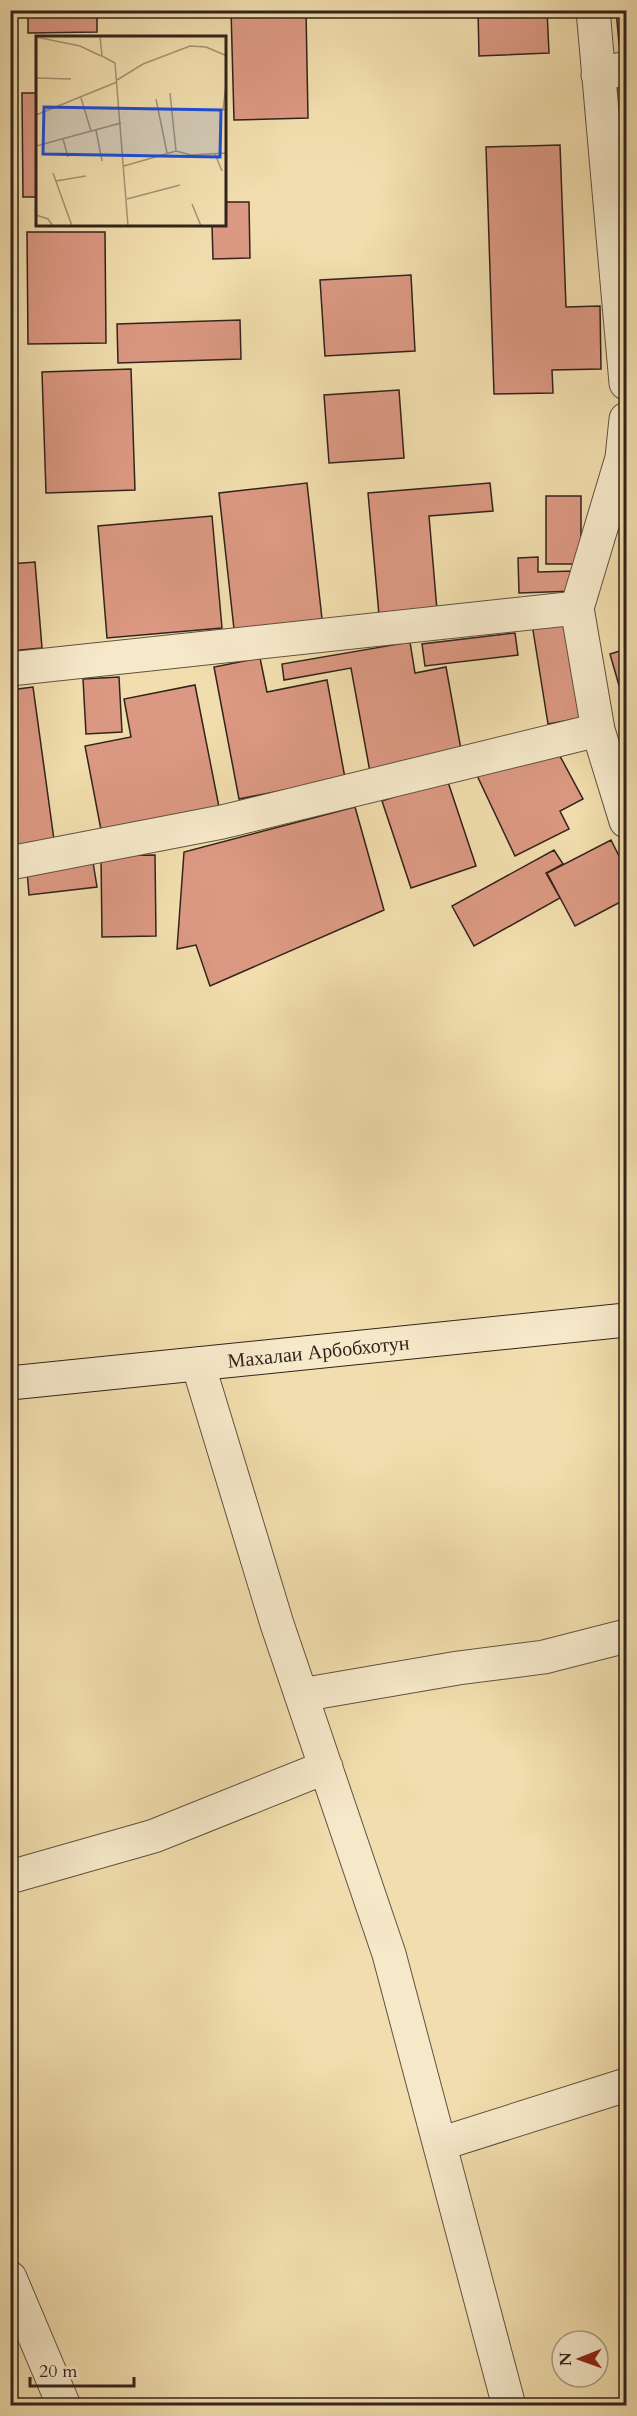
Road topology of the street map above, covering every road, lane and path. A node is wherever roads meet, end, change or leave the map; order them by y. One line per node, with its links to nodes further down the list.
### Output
1 (593, 10): 2 (street)
2 (612, 71): 3 (street)
3 (627, 383)
4 (627, 419): 5 (street)
5 (577, 608): 6 (street); 7 (street)
6 (10, 669)
7 (598, 730): 8 (street); 9 (street)
8 (627, 820)
9 (10, 863)
10 (627, 1320): 11 (street, Махалаи Арбобхотун)
11 (198, 1364): 12 (street, Махалаи Арбобхотун); 14 (street)
12 (10, 1383)
13 (627, 1636): 14 (street)
14 (301, 1695): 15 (street)
15 (326, 1767): 16 (street); 18 (street)
16 (10, 1877)
17 (627, 2085): 18 (street)
18 (440, 2144): 21 (street)
19 (10, 2278): 20 (street)
20 (64, 2406)
21 (509, 2406)

